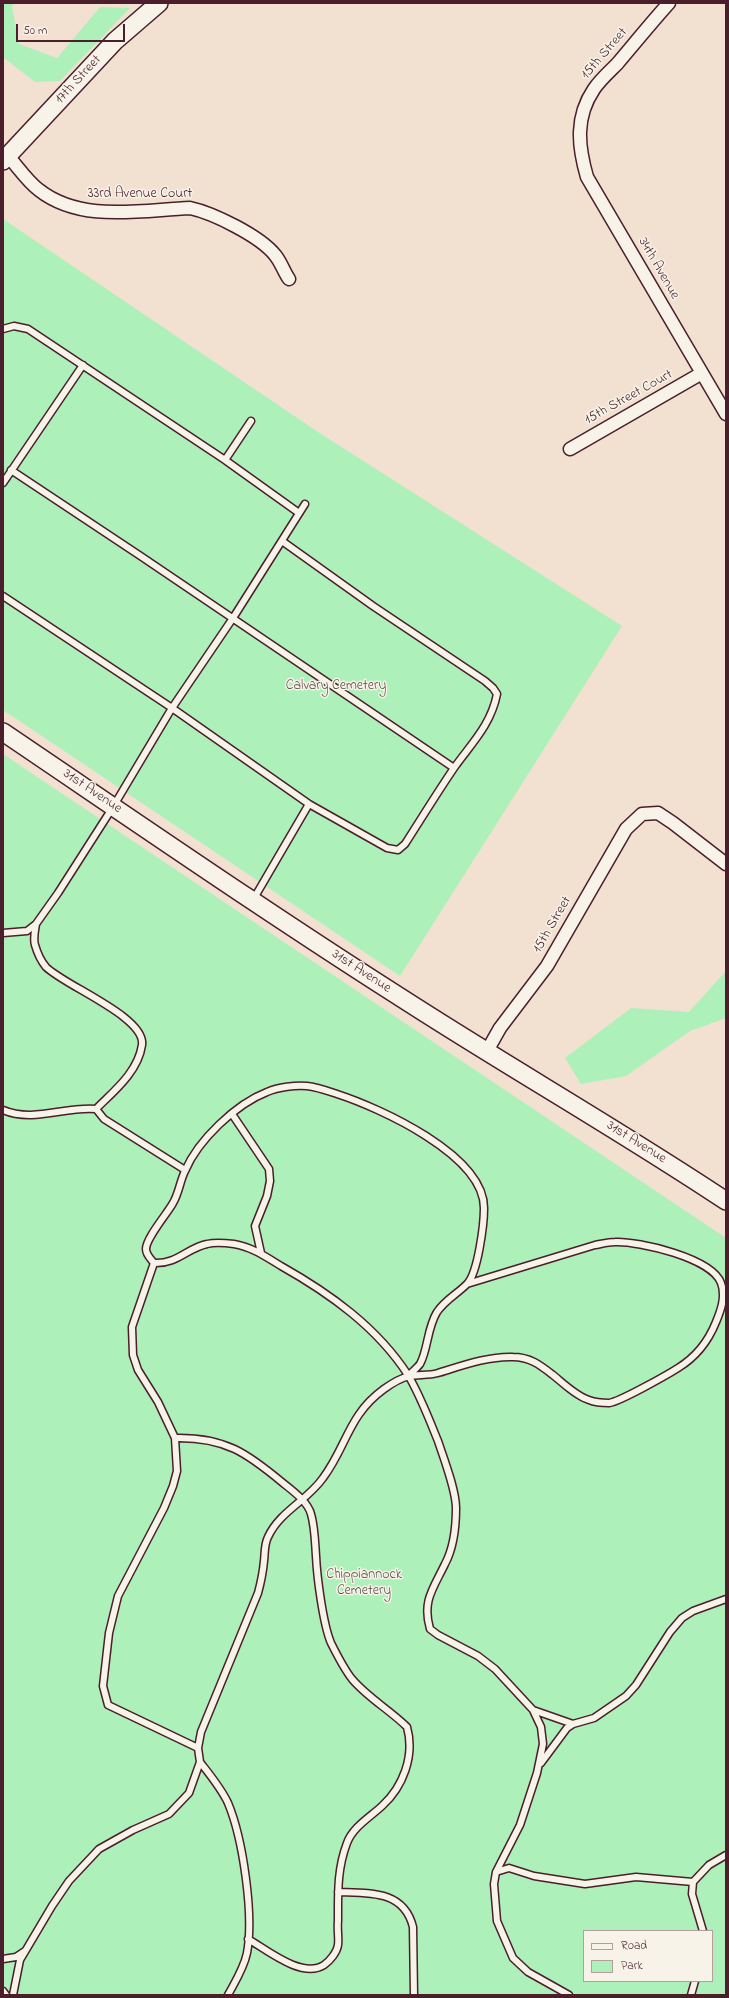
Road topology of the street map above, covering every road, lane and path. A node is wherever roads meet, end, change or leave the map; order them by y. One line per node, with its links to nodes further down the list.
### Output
1 (160, 3): 4 (street, 17th Street)
2 (669, 3): 3 (street, 15th Street)
3 (579, 133): 8 (street, 34th Avenue)
4 (6, 159): 5 (street, 33rd Avenue Court)
5 (288, 280)
6 (3, 329): 7 (lane)
7 (83, 365): 12 (lane); 13 (lane)
8 (702, 373): 9 (street, 34th Avenue); 11 (street, 15th Street Court)
9 (726, 414)
10 (251, 421): 12 (lane)
11 (570, 449)
12 (225, 460): 16 (lane)
13 (11, 470): 14 (lane); 19 (lane)
14 (3, 483)
15 (305, 504): 16 (lane)
16 (299, 512): 17 (lane)
17 (282, 541): 19 (lane); 22 (lane)
18 (3, 596): 20 (lane)
19 (233, 618): 20 (lane); 22 (lane)
20 (172, 708): 23 (lane); 24 (lane)
21 (3, 732): 24 (street, 31st Avenue)
22 (454, 768): 23 (lane)
23 (309, 804): 26 (lane)
24 (113, 806): 26 (street, 31st Avenue); 27 (lane)
25 (726, 864): 29 (street, 15th Street)
26 (253, 900): 29 (street, 31st Avenue)
27 (36, 924): 28 (lane); 30 (lane)
28 (3, 933)
29 (487, 1051): 34 (street, 31st Avenue)
30 (96, 1109): 31 (lane); 33 (lane)
31 (3, 1110)
32 (232, 1114): 33 (lane); 35 (lane); 37 (lane)
33 (185, 1170): 36 (lane)
34 (726, 1201)
35 (261, 1253): 36 (lane); 38 (lane)
36 (154, 1264): 39 (lane)
37 (467, 1284): 38 (lane); 38 (lane)
38 (408, 1376): 40 (lane); 42 (lane)
39 (175, 1438): 40 (lane); 44 (lane)
40 (302, 1499): 44 (lane); 50 (lane)
41 (726, 1599): 43 (lane)
42 (533, 1710): 43 (lane); 46 (lane)
43 (574, 1724): 46 (lane)
44 (198, 1748): 45 (lane)
45 (200, 1762): 52 (lane); 53 (lane)
46 (539, 1766): 48 (lane)
47 (726, 1855): 49 (lane)
48 (496, 1872): 49 (lane); 61 (lane)
49 (693, 1882): 51 (lane)
50 (338, 1892): 52 (lane); 60 (lane)
51 (703, 1930)
52 (248, 1939): 59 (lane)
53 (26, 1950): 54 (lane); 58 (lane)
54 (3, 1959)
55 (695, 1982): 62 (lane)
56 (3, 1991): 57 (lane)
57 (6, 1995)
58 (13, 1995)
59 (228, 1995)
60 (414, 1995)
61 (569, 1995)
62 (691, 1995)

